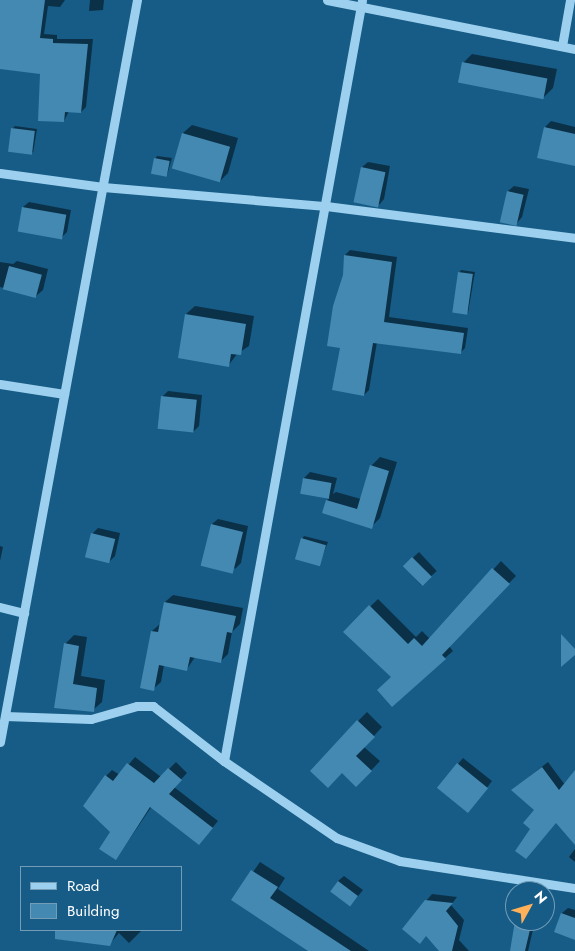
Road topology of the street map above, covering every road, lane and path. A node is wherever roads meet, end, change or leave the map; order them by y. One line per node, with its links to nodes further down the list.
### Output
1 (137, 0): 8 (street)
2 (327, 0): 4 (street)
3 (570, 0): 5 (street)
4 (361, 3): 5 (street); 9 (street)
5 (562, 46): 6 (street)
6 (575, 49)
7 (0, 173): 8 (street)
8 (103, 187): 9 (street); 12 (street)
9 (326, 206): 10 (street); 17 (street)
10 (575, 238)
11 (0, 384): 12 (street)
12 (64, 394): 14 (street)
13 (0, 607): 14 (street)
14 (24, 612): 15 (street)
15 (5, 716): 16 (street); 17 (street)
16 (0, 742)
17 (224, 761): 18 (street)
18 (575, 888)

